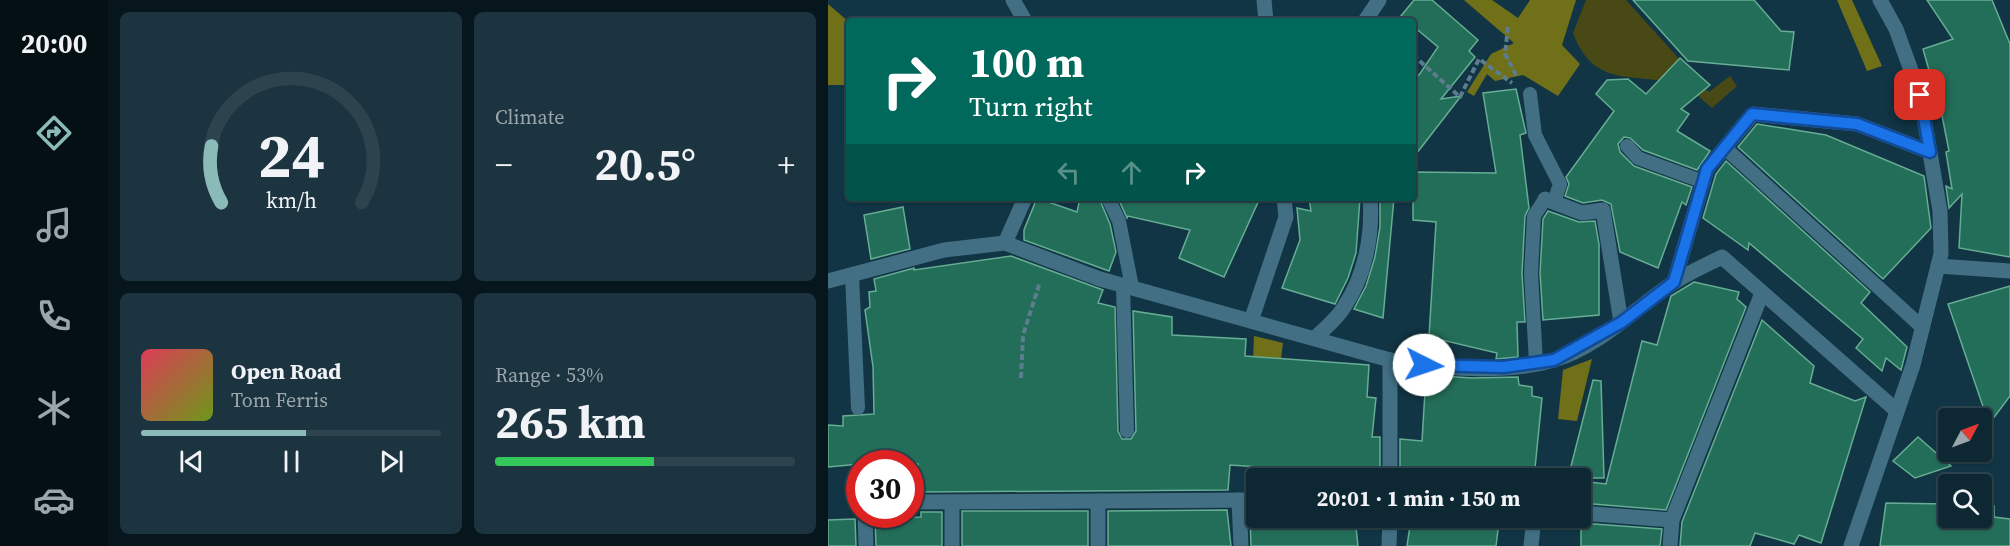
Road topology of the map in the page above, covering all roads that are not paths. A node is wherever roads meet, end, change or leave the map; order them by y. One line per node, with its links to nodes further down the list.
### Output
1 (1013, 0): 5 (street)
2 (1264, 0): 6 (street)
3 (1379, 0): 7 (street)
4 (1880, 0): 11 (street)
5 (1024, 18)
6 (1266, 18)
7 (1367, 18)
8 (1530, 94): 17 (lane)
9 (1627, 146): 12 (lane)
10 (1725, 148): 11 (street); 12 (street); 28 (lane)
11 (1930, 152): 19 (street)
12 (1704, 182): 23 (street)
13 (1024, 201): 18 (street)
14 (1109, 201): 24 (lane)
15 (1284, 201): 26 (street)
16 (1370, 201): 29 (street)
17 (1549, 201): 27 (street); 31 (lane)
18 (1005, 243): 21 (street); 24 (street)
19 (1938, 266): 20 (street); 28 (street)
20 (2010, 271)
21 (852, 275): 22 (street); 32 (lane)
22 (828, 281)
23 (1674, 282): 25 (street); 27 (street)
24 (1128, 286): 26 (street); 34 (lane)
25 (1762, 293): 33 (street); 42 (street)
26 (1251, 321): 29 (street)
27 (1622, 322): 31 (street)
28 (1923, 327): 33 (street)
29 (1315, 338): 30 (street)
30 (1390, 360): 31 (street); 35 (street)
31 (1536, 363)
32 (858, 408)
33 (1897, 411): 53 (street)
34 (1127, 431)
35 (1390, 468)
36 (1239, 500): 37 (street); 38 (street); 49 (street)
37 (1246, 500)
38 (1098, 501): 40 (street); 48 (street)
39 (924, 502): 40 (street)
40 (952, 502): 47 (street)
41 (1591, 514): 42 (street)
42 (1672, 520): 52 (street)
43 (865, 528): 46 (street)
44 (1389, 528): 50 (street)
45 (1533, 528): 51 (street)
46 (866, 546)
47 (952, 546)
48 (1098, 546)
49 (1241, 546)
50 (1389, 546)
51 (1531, 546)
52 (1670, 546)
53 (1851, 546)

